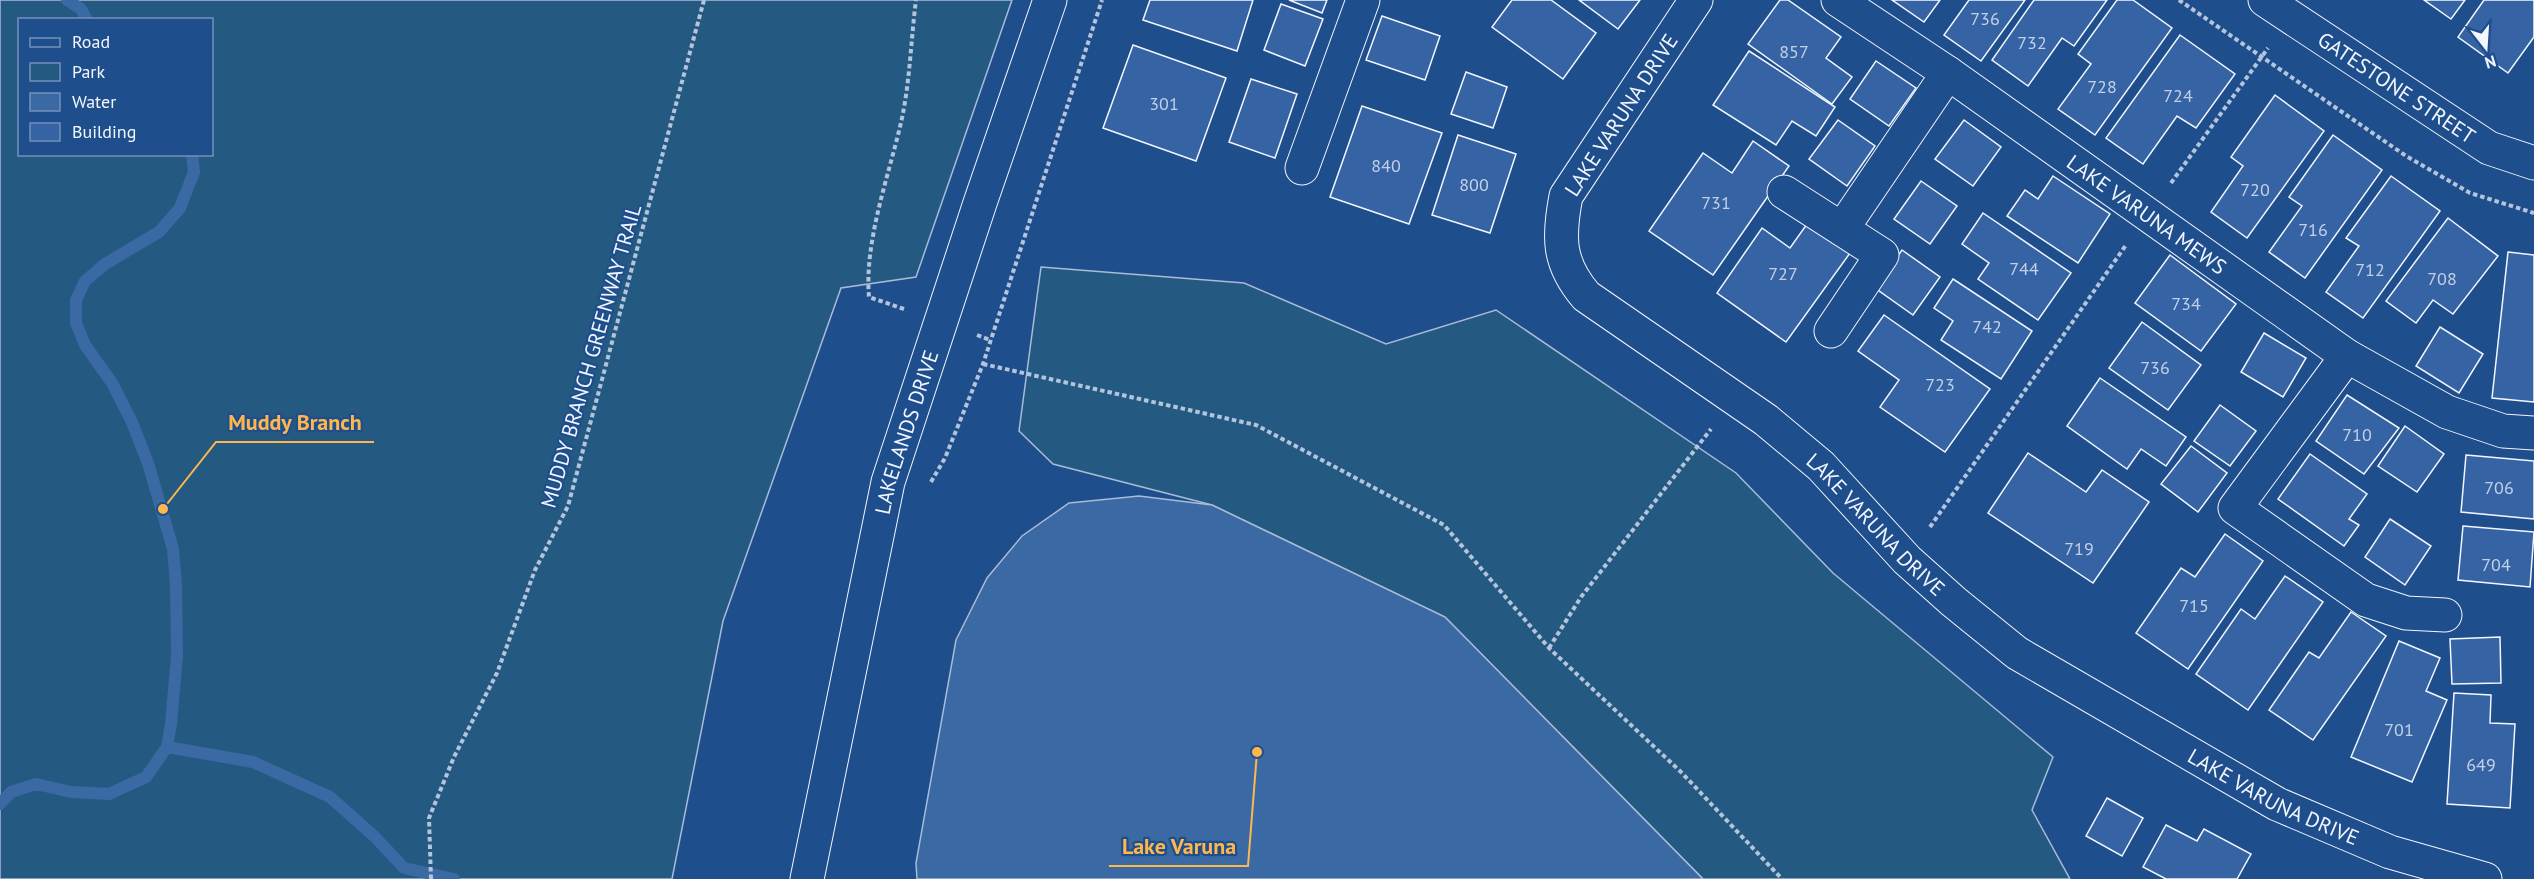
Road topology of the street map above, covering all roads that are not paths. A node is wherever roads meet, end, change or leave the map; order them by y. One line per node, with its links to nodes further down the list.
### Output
1 (1050, 0): 15 (street, LAKELANDS DRIVE)
2 (1363, 0): 8 (street)
3 (1696, 0): 16 (street, LAKE VARUNA DRIVE)
4 (1838, 0): 6 (street, LAKE VARUNA MEWS)
5 (2277, 8): 7 (street, GATESTONE STREET)
6 (1948, 73): 10 (street); 12 (street, LAKE VARUNA MEWS)
7 (2534, 163)
8 (1302, 168)
9 (1784, 192): 10 (street)
10 (1842, 229): 11 (street)
11 (1831, 331)
12 (2347, 356): 13 (street, LAKE VARUNA MEWS); 14 (street)
13 (2534, 434)
14 (2445, 615)
15 (807, 879)
16 (2485, 879)

